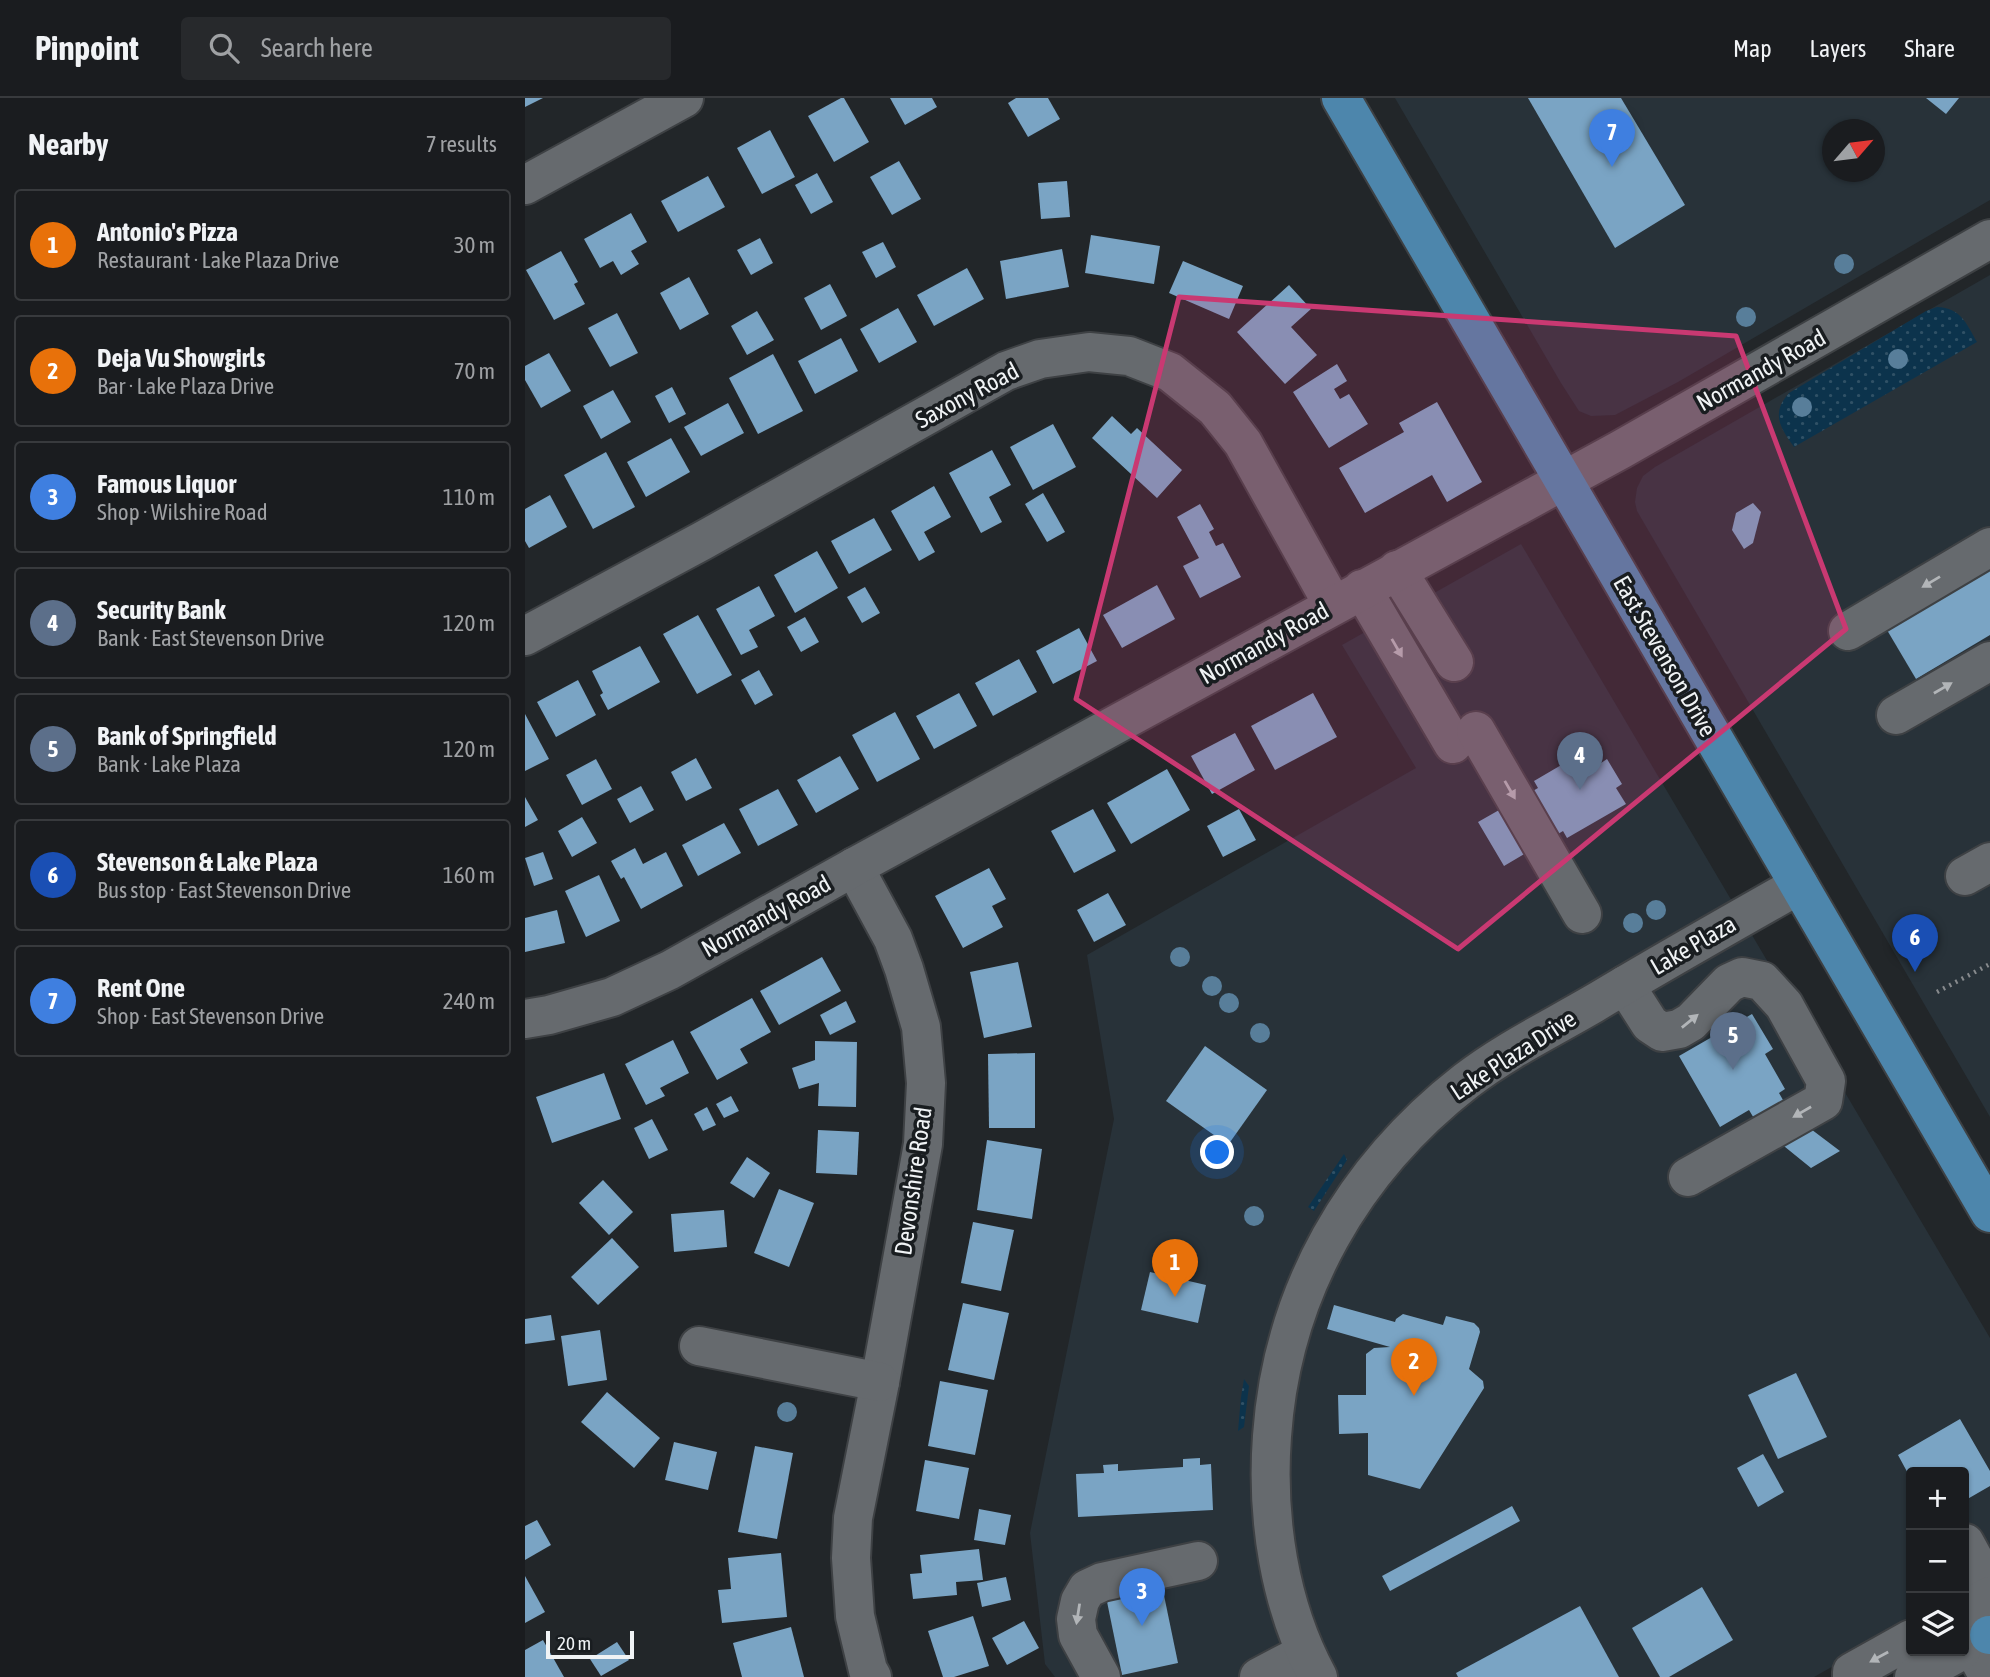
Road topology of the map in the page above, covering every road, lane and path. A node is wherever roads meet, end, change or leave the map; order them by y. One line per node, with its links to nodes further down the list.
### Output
1 (684, 98): 3 (street)
2 (1341, 98): 5 (main road, East Stevenson Drive)
3 (525, 185)
4 (1990, 239): 5 (street, Normandy Road)
5 (1563, 481): 7 (street, Normandy Road); 15 (main road, East Stevenson Drive)
6 (1990, 547): 9 (street, one-way to 9)
7 (1397, 570): 8 (street, Normandy Road); 12 (street)
8 (1348, 597): 10 (street, Saxony Road); 14 (street, Normandy Road); 16 (street, Saxony Road, one-way to 16)
9 (1848, 631)
10 (525, 636)
11 (1990, 661): 13 (street, one-way to 11)
12 (1454, 662)
13 (1896, 715)
14 (854, 867): 21 (street, Normandy Road); 25 (street, Devonshire Road)
15 (1799, 884): 18 (street, Lake Plaza); 23 (main road, East Stevenson Drive)
16 (1582, 914)
17 (1990, 964): 19 (path)
18 (1625, 985): 20 (street, Lake Plaza); 22 (street, one-way to 22)
19 (1937, 992)
20 (1588, 1006): 32 (street, Lake Plaza Drive)
21 (525, 1019)
22 (1688, 1177)
23 (1990, 1213)
24 (699, 1346): 25 (street)
25 (880, 1381): 33 (street, Devonshire Road)
26 (1969, 1550): 28 (street)
27 (1198, 1561): 34 (street, one-way to 34)
28 (1990, 1588)
29 (1990, 1596): 31 (street)
30 (1906, 1642): 36 (street, one-way to 36)
31 (1977, 1642): 37 (street)
32 (1311, 1665): 35 (street)
33 (872, 1677)
34 (1101, 1677)
35 (1259, 1677)
36 (1851, 1677)
37 (1914, 1677)

